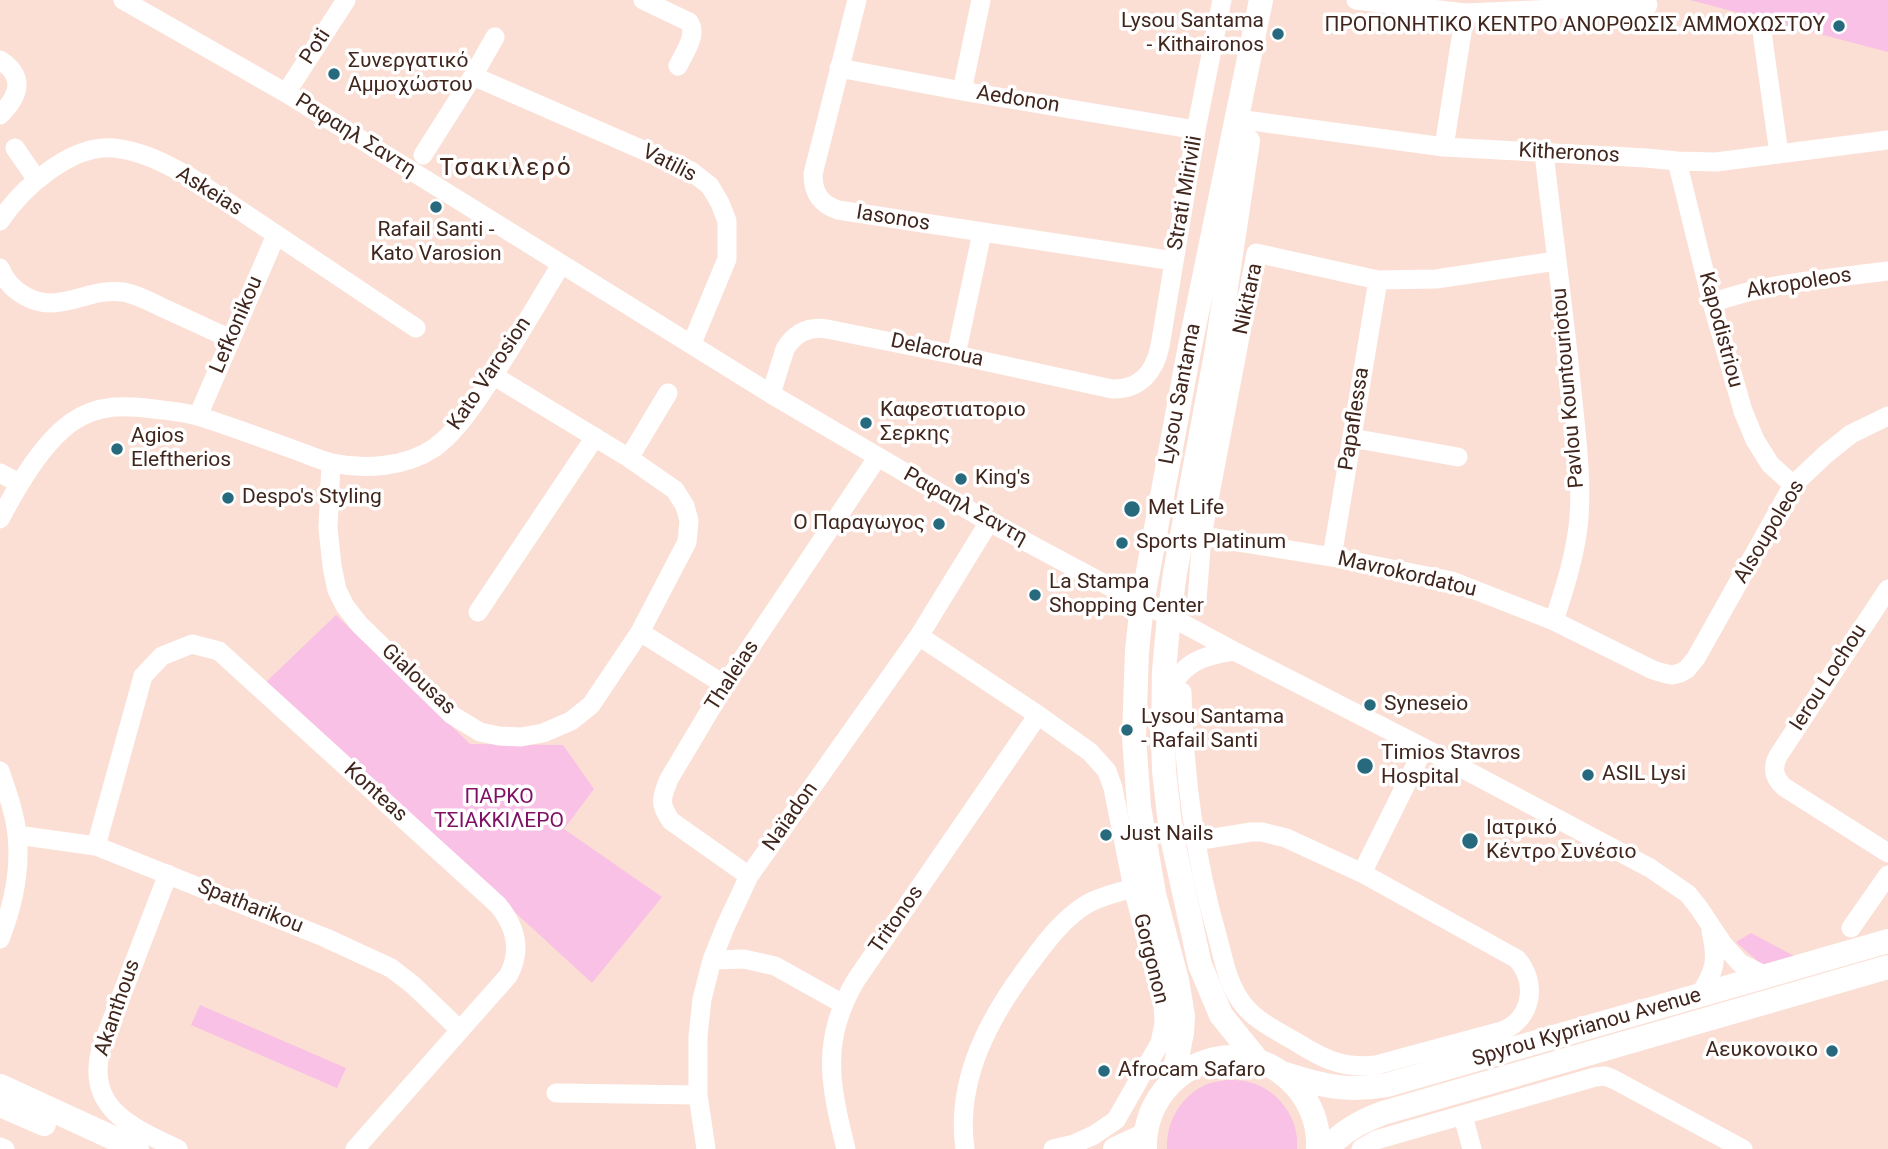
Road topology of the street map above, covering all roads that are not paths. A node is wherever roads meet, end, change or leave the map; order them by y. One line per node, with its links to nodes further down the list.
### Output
1 (123, 0): 19 (street, Ραφαηλ Σαντη)
2 (346, 0): 19 (street, Poti)
3 (643, 0): 15 (street)
4 (857, 0): 16 (street, Iasonos)
5 (981, 0): 18 (street)
6 (1222, 0): 22 (street, Strati Mirivili)
7 (1261, 0): 21 (main road, Lysou Santama)
8 (1274, 0): 21 (main road, Lysou Santama)
9 (1356, 0): 11 (street)
10 (1648, 5): 11 (street)
11 (1465, 13): 24 (street)
12 (1762, 32): 27 (street)
13 (495, 37): 17 (street)
14 (0, 60): 20 (street)
15 (678, 66)
16 (839, 68): 18 (street, Aedonon); 32 (street, Iasonos)
17 (473, 76): 28 (street); 43 (street, Vatilis)
18 (962, 91): 22 (street, Aedonon)
19 (286, 93): 36 (street, Ραφαηλ Σαντη)
20 (0, 114)
21 (1244, 120): 24 (street, Kitheronos); 65 (main road, Lysou Santama); 68 (main road, Lysou Santama)
22 (1196, 130): 34 (street, Strati Mirivili)
23 (1888, 141): 27 (street, Kitheronos)
24 (1444, 147): 26 (street, Kitheronos)
25 (15, 148): 30 (street)
26 (1544, 153): 29 (street, Kitheronos); 35 (street, Pavlou Kountouriotou)
27 (1779, 154): 29 (street, Kitheronos)
28 (423, 155)
29 (1677, 161): 40 (street, Kapodistriou)
30 (37, 180): 31 (street, Askeias); 33 (street, Askeias)
31 (0, 221)
32 (982, 233): 34 (street, Iasonos); 44 (street)
33 (276, 235): 41 (street, Askeias); 42 (street, Lefkonikou)
34 (1174, 261): 46 (street, Strati Mirivili)
35 (1556, 261): 39 (street, Nikitara); 69 (street, Pavlou Kountouriotou)
36 (561, 265): 43 (street, Ραφαηλ Σαντη); 45 (street, Kato Varosion)
37 (0, 268): 42 (street)
38 (1888, 271): 40 (street, Akropoleos)
39 (1378, 280): 52 (street, Papaflessa); 62 (street, Nikitara)
40 (1712, 303): 59 (street, Kapodistriou)
41 (416, 328)
42 (231, 339): 49 (street, Lefkonikou)
43 (692, 343): 48 (street, Ραφαηλ Σαντη)
44 (956, 355): 46 (street, Delacroua); 48 (street, Delacroua)
45 (494, 376): 51 (street, Gialousas); 56 (street, Kato Varosion)
46 (1140, 381)
47 (668, 393): 54 (street)
48 (771, 394): 55 (street, Ραφαηλ Σαντη)
49 (198, 416): 56 (street, Kato Varosion); 58 (street, Kato Varosion)
50 (1888, 416): 59 (street, Alsoupoleos)
51 (595, 438): 54 (street, Gialousas); 67 (street)
52 (1352, 438): 53 (street); 63 (street, Papaflessa)
53 (1458, 457)
54 (628, 458): 70 (street, Gialousas)
55 (877, 458): 61 (street, Ραφαηλ Σαντη); 74 (street, Thaleias)
56 (331, 463): 70 (street, Gialousas)
57 (0, 472): 58 (street)
58 (19, 484): 60 (street, Kato Varosion)
59 (1793, 485): 73 (street, Alsoupoleos)
60 (0, 519)
61 (989, 522): 65 (street, Ραφαηλ Σαντη); 71 (street, Naïadon)
62 (1202, 536): 63 (street, Mavrokordatou); 64 (street, Nikitara)
63 (1332, 557): 69 (street, Mavrokordatou)
64 (1197, 600)
65 (1142, 604): 68 (street, Ραφαηλ Σαντη); 101 (main road, Lysou Santama)
66 (1884, 604): 83 (street, Ierou Lochou)
67 (478, 612)
68 (1169, 616): 72 (street, Ραφαηλ Σαντη); 76 (main road, Lysou Santama)
69 (1554, 621): 73 (street, Mavrokordatou)
70 (640, 632): 74 (street)
71 (919, 636): 77 (street); 87 (street, Naïadon)
72 (1234, 651): 76 (street); 78 (street, Ραφαηλ Σαντη)
73 (1680, 673)
74 (726, 685): 87 (street, Thaleias)
75 (1182, 692): 81 (street)
76 (1162, 707): 99 (main road, Lysou Santama)
77 (1038, 715): 88 (street, Gorgonon); 97 (street, Tritonos)
78 (1424, 748): 84 (street); 89 (street, Ραφαηλ Σαντη)
79 (0, 771): 80 (street)
80 (17, 835): 82 (street, Spatharikou); 91 (street)
81 (1195, 841): 84 (street); 84 (street)
82 (96, 846): 85 (street, Spatharikou); 98 (street, Konteas)
83 (1888, 853)
84 (1362, 873)
85 (168, 874): 98 (street, Spatharikou); 110 (street, Akanthous)
86 (1888, 875): 90 (street)
87 (749, 876): 93 (street, Naïadon)
88 (1133, 888): 114 (street); 115 (street, Gorgonon)
89 (1710, 923): 95 (street, Ραφαηλ Σαντη); 96 (street, Ραφαηλ Σαντη)
90 (1852, 928)
91 (0, 939)
92 (1888, 941): 95 (main road, Spyrou Kyprianou Avenue)
93 (712, 960): 97 (street); 104 (street, Naïadon)
94 (1888, 967): 118 (main road, Spyrou Kyprianou Avenue)
95 (1768, 977): 96 (main road, Spyrou Kyprianou Avenue)
96 (1699, 996): 100 (main road, Spyrou Kyprianou Avenue)
97 (843, 1003): 113 (street, Tritonos)
98 (460, 1030): 111 (street, Konteas)
99 (1258, 1061): 100 (main road); 101 (main road)
100 (1285, 1074): 117 (main road)
101 (1173, 1080): 107 (main road)
102 (0, 1086): 109 (main road)
103 (556, 1094): 104 (street)
104 (698, 1095): 112 (street, Naïadon)
105 (0, 1105): 108 (main road)
106 (1463, 1116): 119 (street); 120 (street); 121 (street)
107 (1145, 1142): 116 (main road)
108 (98, 1149)
109 (137, 1149)
110 (178, 1149)
111 (355, 1149)
112 (706, 1149)
113 (846, 1149)
114 (965, 1149)
115 (1053, 1149)
116 (1115, 1149)
117 (1318, 1149)
118 (1327, 1149)
119 (1361, 1149)
120 (1472, 1149)
121 (1743, 1149)

